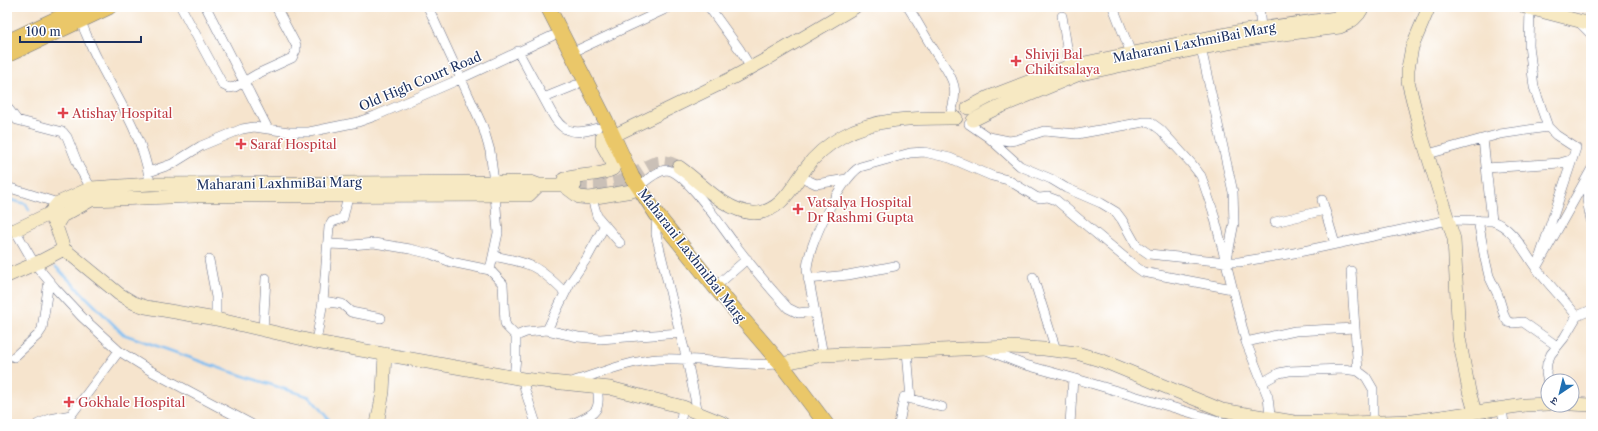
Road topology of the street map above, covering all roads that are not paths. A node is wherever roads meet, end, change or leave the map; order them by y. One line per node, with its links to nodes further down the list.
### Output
1 (109, 7): 19 (main road)
2 (206, 7): 34 (street)
3 (276, 7): 34 (street)
4 (428, 7): 33 (street)
5 (537, 7): 24 (main road)
6 (548, 7): 28 (main road, Maharani LaxhmiBai Marg)
7 (670, 7): 28 (street)
8 (710, 7): 32 (street)
9 (855, 7): 32 (main road)
10 (908, 7): 39 (street)
11 (1113, 7): 29 (street)
12 (1260, 7): 22 (street)
13 (1352, 7): 22 (main road, Maharani LaxhmiBai Marg)
14 (1363, 7): 26 (main road)
15 (1429, 7): 45 (main road)
16 (1558, 7): 21 (main road)
17 (183, 8): 34 (street)
18 (1527, 8): 21 (main road); 40 (street)
19 (78, 11): 25 (main road); 30 (main road); 50 (street)
20 (1062, 16): 31 (street)
21 (1587, 21): 23 (street)
22 (1261, 28): 29 (main road, Maharani LaxhmiBai Marg)
23 (1591, 34)
24 (552, 36): 27 (street, Old High Court Road); 35 (main road)
25 (7, 42)
26 (1201, 48): 38 (main road); 80 (street)
27 (518, 52): 33 (street, Old High Court Road); 36 (street)
28 (571, 53): 42 (main road, Maharani LaxhmiBai Marg)
29 (1131, 53): 31 (main road, Maharani LaxhmiBai Marg)
30 (7, 55)
31 (1070, 66): 38 (main road, Maharani LaxhmiBai Marg)
32 (751, 68): 42 (main road)
33 (460, 79): 41 (street, Old High Court Road); 55 (street)
34 (243, 81): 41 (street)
35 (576, 85): 36 (street); 42 (main road)
36 (544, 98): 42 (street)
37 (7, 107): 54 (street)
38 (970, 117): 39 (main road); 43 (street)
39 (953, 118): 49 (main road)
40 (1548, 127): 44 (street); 83 (street)
41 (268, 129): 50 (street, Old High Court Road)
42 (604, 134): 52 (main road); 56 (main road, Maharani LaxhmiBai Marg)
43 (988, 137): 80 (street); 80 (street)
44 (1483, 139): 45 (street); 47 (street)
45 (1428, 154): 64 (main road)
46 (679, 167): 49 (main road)
47 (1486, 168): 68 (street); 83 (street)
48 (1591, 171): 66 (street); 83 (street)
49 (801, 177): 51 (street)
50 (149, 178): 54 (main road, Maharani LaxhmiBai Marg); 55 (main road, Maharani LaxhmiBai Marg); 58 (street)
51 (847, 179): 89 (street); 92 (street)
52 (569, 185): 55 (main road); 59 (main road)
53 (7, 187): 61 (street)
54 (91, 188): 61 (main road, Maharani LaxhmiBai Marg)
55 (495, 189): 57 (main road); 77 (street)
56 (635, 189): 59 (main road); 67 (main road, Maharani LaxhmiBai Marg); 78 (street)
57 (348, 196): 58 (main road); 74 (street)
58 (151, 198): 71 (main road)
59 (592, 198): 70 (street)
60 (1322, 200): 62 (street)
61 (58, 203): 63 (main road, Maharani LaxhmiBai Marg)
62 (1325, 210): 69 (street); 75 (street)
63 (49, 214): 71 (main road); 72 (main road, Maharani LaxhmiBai Marg)
64 (1448, 220): 65 (street); 75 (street); 131 (main road)
65 (1478, 220): 68 (street); 107 (street)
66 (1591, 220)
67 (657, 221): 91 (main road, Maharani LaxhmiBai Marg); 103 (street)
68 (1492, 221): 83 (street)
69 (1275, 222)
70 (605, 225): 73 (street); 93 (street)
71 (56, 226): 76 (main road)
72 (11, 230): 81 (street)
73 (620, 243)
74 (328, 244): 84 (street); 94 (street)
75 (1335, 244): 80 (street)
76 (64, 249): 81 (main road); 99 (main road)
77 (492, 256): 84 (street); 93 (street)
78 (747, 259): 91 (street); 96 (street)
79 (209, 260): 99 (street)
80 (1226, 262): 92 (street)
81 (34, 263): 86 (main road); 90 (street)
82 (895, 266): 89 (street)
83 (1536, 268): 97 (street)
84 (490, 270): 104 (street)
85 (1351, 271): 100 (street)
86 (7, 276)
87 (1033, 277): 109 (street)
88 (266, 278): 101 (street)
89 (808, 279): 96 (street)
90 (49, 281): 110 (street); 114 (street)
91 (715, 287): 116 (main road, Maharani LaxhmiBai Marg)
92 (1232, 289): 106 (street)
93 (565, 293): 102 (street)
94 (323, 301): 98 (street); 105 (street)
95 (1591, 310): 97 (street)
96 (815, 311): 113 (street)
97 (1577, 316): 107 (street)
98 (381, 318)
99 (216, 319): 101 (main road)
100 (1355, 328): 106 (street); 117 (street)
101 (263, 330): 105 (main road)
102 (547, 330): 103 (street); 104 (street)
103 (680, 333): 115 (street)
104 (516, 336): 120 (street)
105 (316, 342): 112 (main road)
106 (1246, 342): 121 (street)
107 (1557, 346): 118 (street)
108 (982, 348): 109 (main road); 111 (main road); 119 (street)
109 (1056, 350): 135 (main road)
110 (119, 351): 133 (street); 140 (street)
111 (907, 351): 113 (main road); 124 (street)
112 (385, 354): 120 (main road); 141 (main road)
113 (823, 355): 116 (main road)
114 (14, 357)
115 (688, 360): 116 (street); 122 (street); 132 (street)
116 (781, 364): 146 (main road, Maharani LaxhmiBai Marg)
117 (1358, 371): 121 (street); 136 (street)
118 (1546, 373)
119 (1073, 378): 148 (street); 149 (street)
120 (518, 379): 122 (main road); 142 (street)
121 (1263, 382): 135 (street)
122 (565, 384): 123 (main road)
123 (597, 387): 128 (main road); 143 (street)
124 (911, 399): 129 (street); 147 (street)
125 (1580, 404): 127 (main road)
126 (1540, 405): 130 (main road)
127 (1591, 405)
128 (683, 407): 132 (main road); 144 (street)
129 (942, 407)
130 (1502, 408): 131 (main road); 150 (street)
131 (1475, 412): 134 (main road)
132 (698, 413): 145 (main road)
133 (71, 420): 139 (street)
134 (1443, 420): 137 (main road)
135 (1272, 421): 138 (main road)
136 (1373, 422): 137 (main road); 138 (main road)
137 (1413, 422)
138 (1294, 423)
139 (38, 424)
140 (250, 424)
141 (377, 424)
142 (536, 424)
143 (572, 424)
144 (680, 424)
145 (725, 424)
146 (826, 424)
147 (899, 424)
148 (1070, 424)
149 (1229, 424)
150 (1504, 424)

